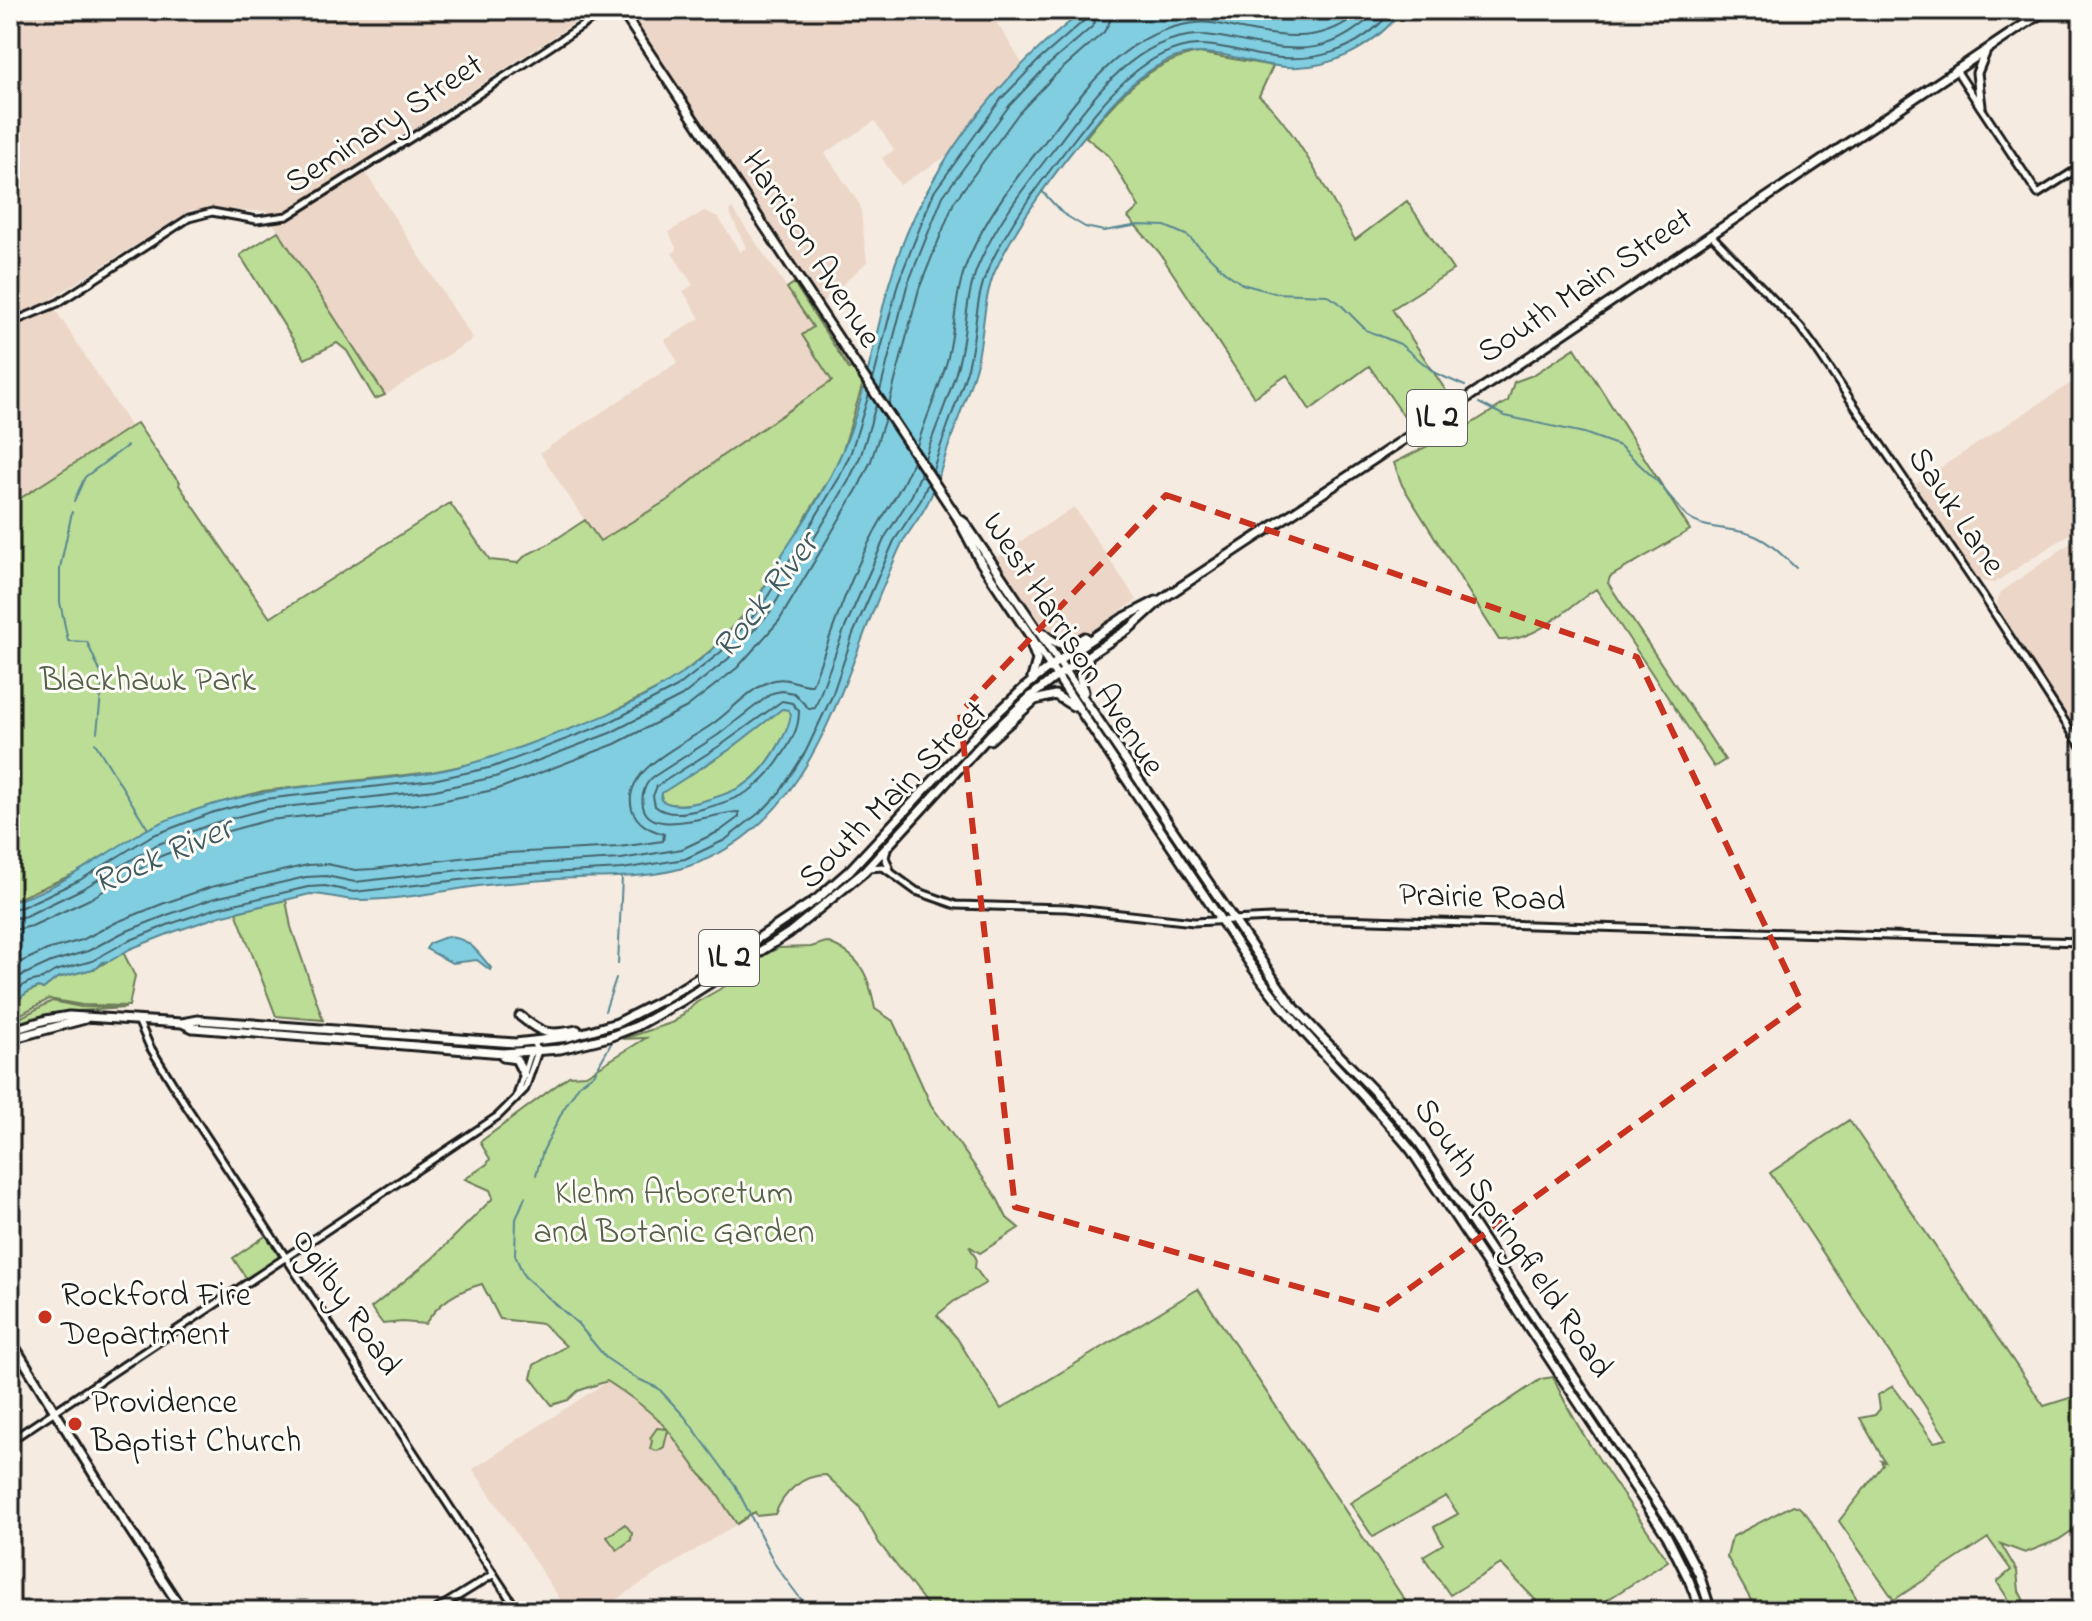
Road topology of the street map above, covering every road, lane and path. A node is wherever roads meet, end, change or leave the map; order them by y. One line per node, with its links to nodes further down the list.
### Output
1 (606, 10): 11 (street, Seminary Street)
2 (621, 10): 12 (main road, Harrison Avenue)
3 (2046, 10): 5 (main road, South Main Street / IL 2)
4 (2054, 10): 5 (main road, South Main Street / IL 2)
5 (1997, 44): 6 (main road, South Main Street / IL 2)
6 (1986, 51): 7 (main road, South Main Street / IL 2); 8 (main road)
7 (1956, 70): 8 (street); 10 (main road, South Main Street / IL 2)
8 (1981, 106): 9 (street)
9 (2082, 166)
10 (1711, 235): 14 (main road, South Main Street / IL 2); 25 (street, Sauk Lane)
11 (10, 323)
12 (957, 517): 13 (main road, West Harrison Avenue); 16 (main road, West Harrison Avenue)
13 (994, 581): 19 (main road, West Harrison Avenue); 22 (main road)
14 (1162, 599): 15 (main road, South Main Street / IL 2); 17 (main road, South Main Street / IL 2)
15 (1143, 606): 16 (main road); 18 (main road, South Main Street / IL 2)
16 (1033, 623): 18 (main road, West Harrison Avenue)
17 (1098, 649): 20 (main road, South Main Street / IL 2); 26 (main road)
18 (1059, 661): 19 (main road, South Main Street / IL 2); 20 (main road, West Harrison Avenue)
19 (1051, 666): 21 (main road, West Harrison Avenue); 22 (main road, South Main Street / IL 2)
20 (1065, 670): 21 (main road, South Main Street / IL 2); 26 (main road, West Harrison Avenue)
21 (1057, 676): 23 (main road, West Harrison Avenue); 24 (main road, South Main Street / IL 2)
22 (1025, 687): 33 (main road, South Main Street / IL 2)
23 (1088, 723): 24 (main road); 30 (main road, West Harrison Avenue)
24 (978, 748): 27 (main road, South Main Street / IL 2)
25 (2082, 748)
26 (1133, 772): 31 (main road, West Harrison Avenue)
27 (888, 847): 28 (main road, South Main Street / IL 2); 29 (street)
28 (867, 868): 29 (street, Prairie Road); 42 (main road, South Main Street / IL 2)
29 (891, 871): 30 (street, Prairie Road)
30 (1221, 921): 31 (street, Prairie Road); 53 (main road, South Springfield Road)
31 (1234, 921): 32 (street, Prairie Road); 54 (main road, South Springfield Road)
32 (2082, 942)
33 (648, 1008): 34 (main road); 40 (main road, South Main Street / IL 2)
34 (520, 1016)
35 (91, 1018): 36 (main road, South Main Street / IL 2); 38 (main road, South Main Street / IL 2); 39 (main road, South Main Street / IL 2)
36 (138, 1019): 37 (main road, South Main Street / IL 2); 45 (street, Ogilby Road)
37 (182, 1023): 40 (main road, South Main Street / IL 2); 41 (main road, South Main Street / IL 2)
38 (10, 1031)
39 (10, 1039)
40 (533, 1042): 42 (street)
41 (470, 1051): 42 (main road, South Main Street / IL 2); 43 (main road)
42 (534, 1051): 43 (street); 44 (street)
43 (524, 1075): 44 (street)
44 (516, 1100): 45 (street)
45 (286, 1257): 47 (street); 49 (street, Ogilby Road)
46 (10, 1339): 47 (main road)
47 (55, 1412): 48 (street); 50 (main road)
48 (10, 1441)
49 (494, 1574): 51 (street); 52 (street, Ogilby Road)
50 (183, 1611)
51 (434, 1611)
52 (518, 1611)
53 (1701, 1611)
54 (1711, 1611)

